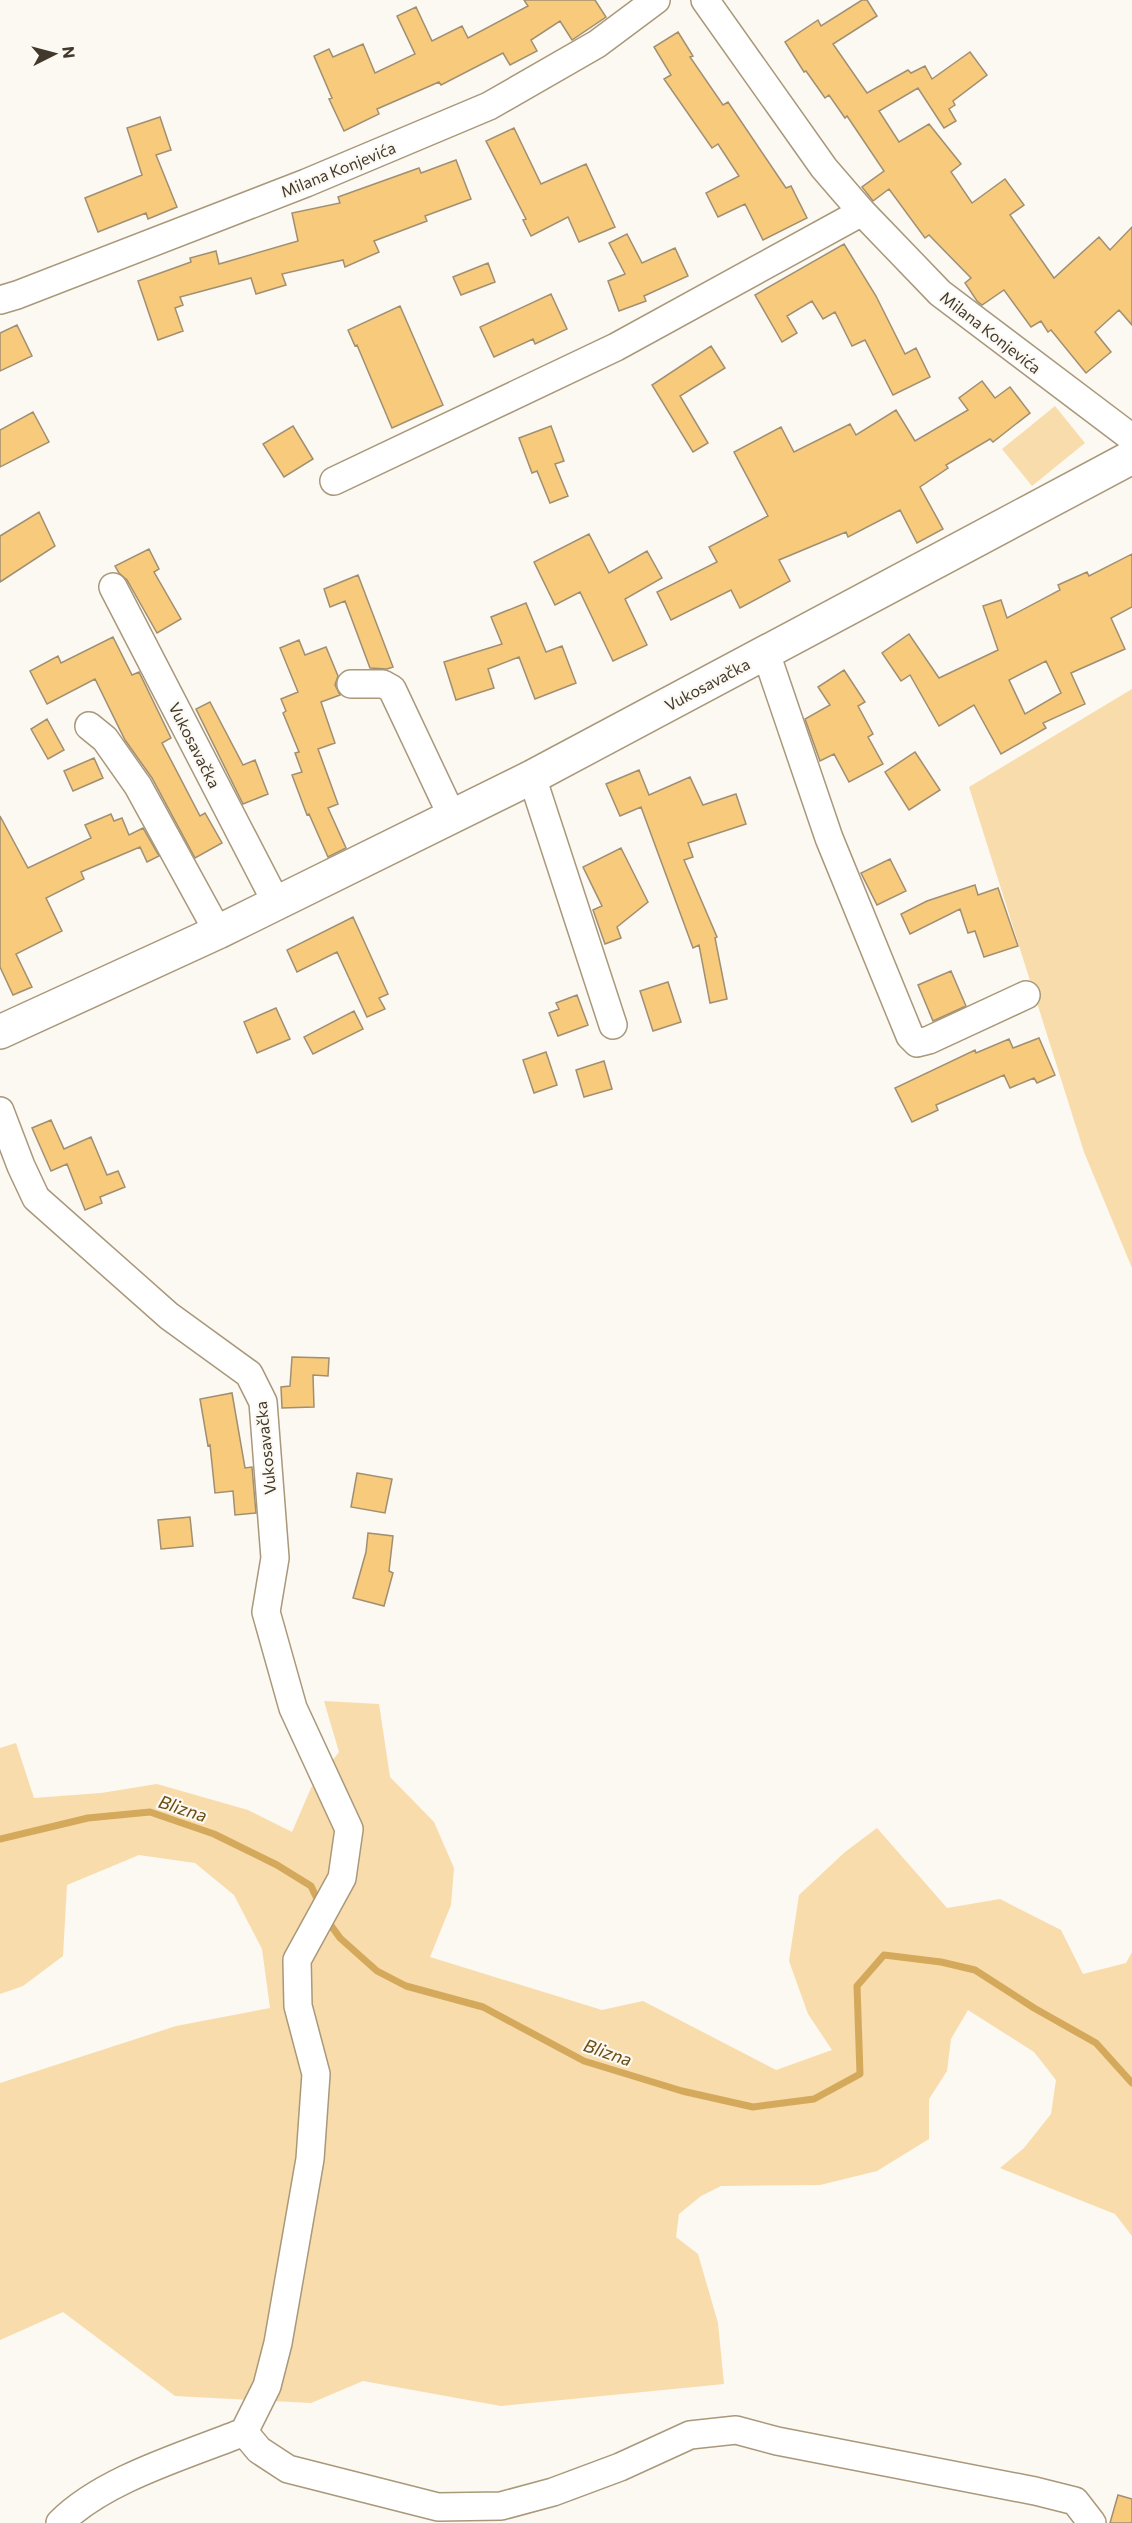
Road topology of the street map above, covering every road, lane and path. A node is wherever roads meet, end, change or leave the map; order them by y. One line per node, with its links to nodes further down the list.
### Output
1 (656, 0): 4 (street, Milana Konjevića)
2 (705, 0): 3 (street, Milana Konjevića)
3 (862, 212): 5 (street, Milana Konjevića); 7 (street)
4 (0, 300)
5 (1132, 438)
6 (1132, 457): 9 (main road, Vukosavačka)
7 (334, 481)
8 (113, 587): 14 (street, Vukosavačka)
9 (766, 653): 12 (main road, Vukosavačka); 16 (street)
10 (351, 684): 13 (street)
11 (89, 726): 15 (street)
12 (532, 777): 13 (main road, Vukosavačka); 17 (street)
13 (452, 816): 14 (main road, Vukosavačka)
14 (276, 902): 15 (main road, Vukosavačka)
15 (218, 932): 18 (main road, Vukosavačka)
16 (1026, 995)
17 (613, 1025)
18 (0, 1032)
19 (0, 1111): 20 (street, Vukosavačka)
20 (244, 2432): 21 (street); 22 (street)
21 (60, 2523)
22 (1092, 2523)

